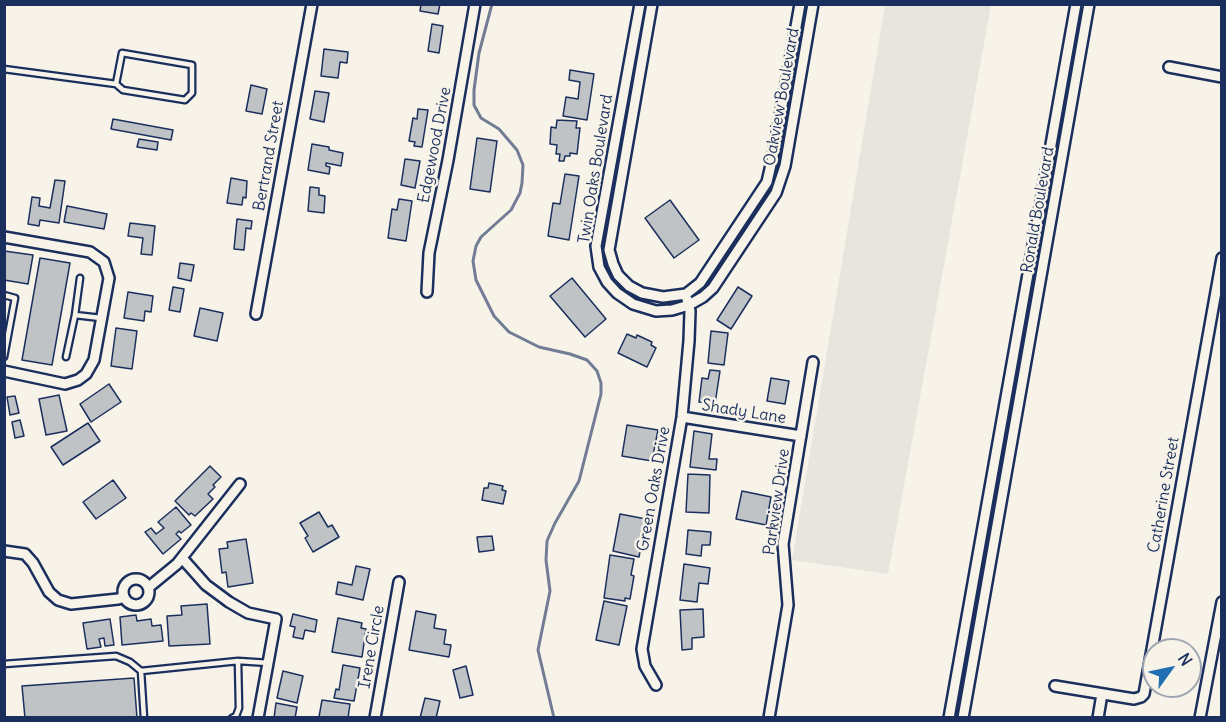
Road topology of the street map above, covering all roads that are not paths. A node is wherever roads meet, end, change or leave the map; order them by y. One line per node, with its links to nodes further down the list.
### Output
1 (312, 4): 24 (street, Bertrand Street)
2 (475, 4): 20 (street, Edgewood Drive)
3 (640, 4): 23 (street, Twin Oaks Boulevard)
4 (652, 4): 21 (street, Twin Oaks Boulevard)
5 (800, 4): 21 (street, Oakview Boulevard)
6 (813, 4): 23 (street, Oakview Boulevard)
7 (1076, 4): 13 (street, Ronald Boulevard)
8 (1089, 4): 14 (street, Ronald Boulevard)
9 (1169, 67): 11 (street)
10 (4, 69): 12 (lane)
11 (1221, 77)
12 (116, 84): 12 (lane)
13 (1059, 102): 14 (street); 16 (street, Ronald Boulevard)
14 (1072, 105): 18 (street, Ronald Boulevard)
15 (4, 237): 26 (street)
16 (1031, 258): 18 (street); 32 (street, Ronald Boulevard)
17 (1221, 258): 51 (street, Catherine Street)
18 (1044, 260): 33 (street, Ronald Boulevard)
19 (80, 278): 25 (lane)
20 (427, 292)
21 (686, 294): 23 (street, Green Oaks Drive)
22 (4, 295): 27 (lane)
23 (689, 305): 31 (street, Green Oaks Drive)
24 (256, 314)
25 (75, 315): 26 (lane); 28 (lane)
26 (101, 318): 30 (street)
27 (4, 357)
28 (66, 357)
29 (813, 362): 34 (street, Parkview Drive)
30 (4, 371)
31 (682, 417): 34 (street, Shady Lane); 49 (street, Green Oaks Drive)
32 (1002, 418): 33 (street); 38 (street, Ronald Boulevard)
33 (1016, 421): 39 (street, Ronald Boulevard)
34 (801, 436): 56 (street, Parkview Drive)
35 (240, 484): 37 (street)
36 (4, 551): 42 (street)
37 (182, 558): 41 (street); 45 (street)
38 (975, 573): 39 (street); 57 (street, Ronald Boulevard)
39 (989, 575): 58 (street, Ronald Boulevard)
40 (399, 582): 55 (street, Irene Circle)
41 (149, 587): 42 (street); 42 (street)
42 (124, 597)
43 (1221, 602): 60 (street)
44 (238, 661): 45 (lane); 47 (lane); 53 (lane)
45 (269, 663): 54 (street)
46 (5, 664): 47 (lane); 48 (lane)
47 (141, 671): 52 (lane)
48 (4, 672)
49 (656, 686)
50 (1055, 686): 51 (street, Catherine Street)
51 (1102, 694): 59 (street)
52 (144, 717)
53 (232, 717)
54 (258, 717)
55 (375, 717)
56 (769, 717)
57 (949, 717)
58 (963, 717)
59 (1098, 717)
60 (1200, 717)

